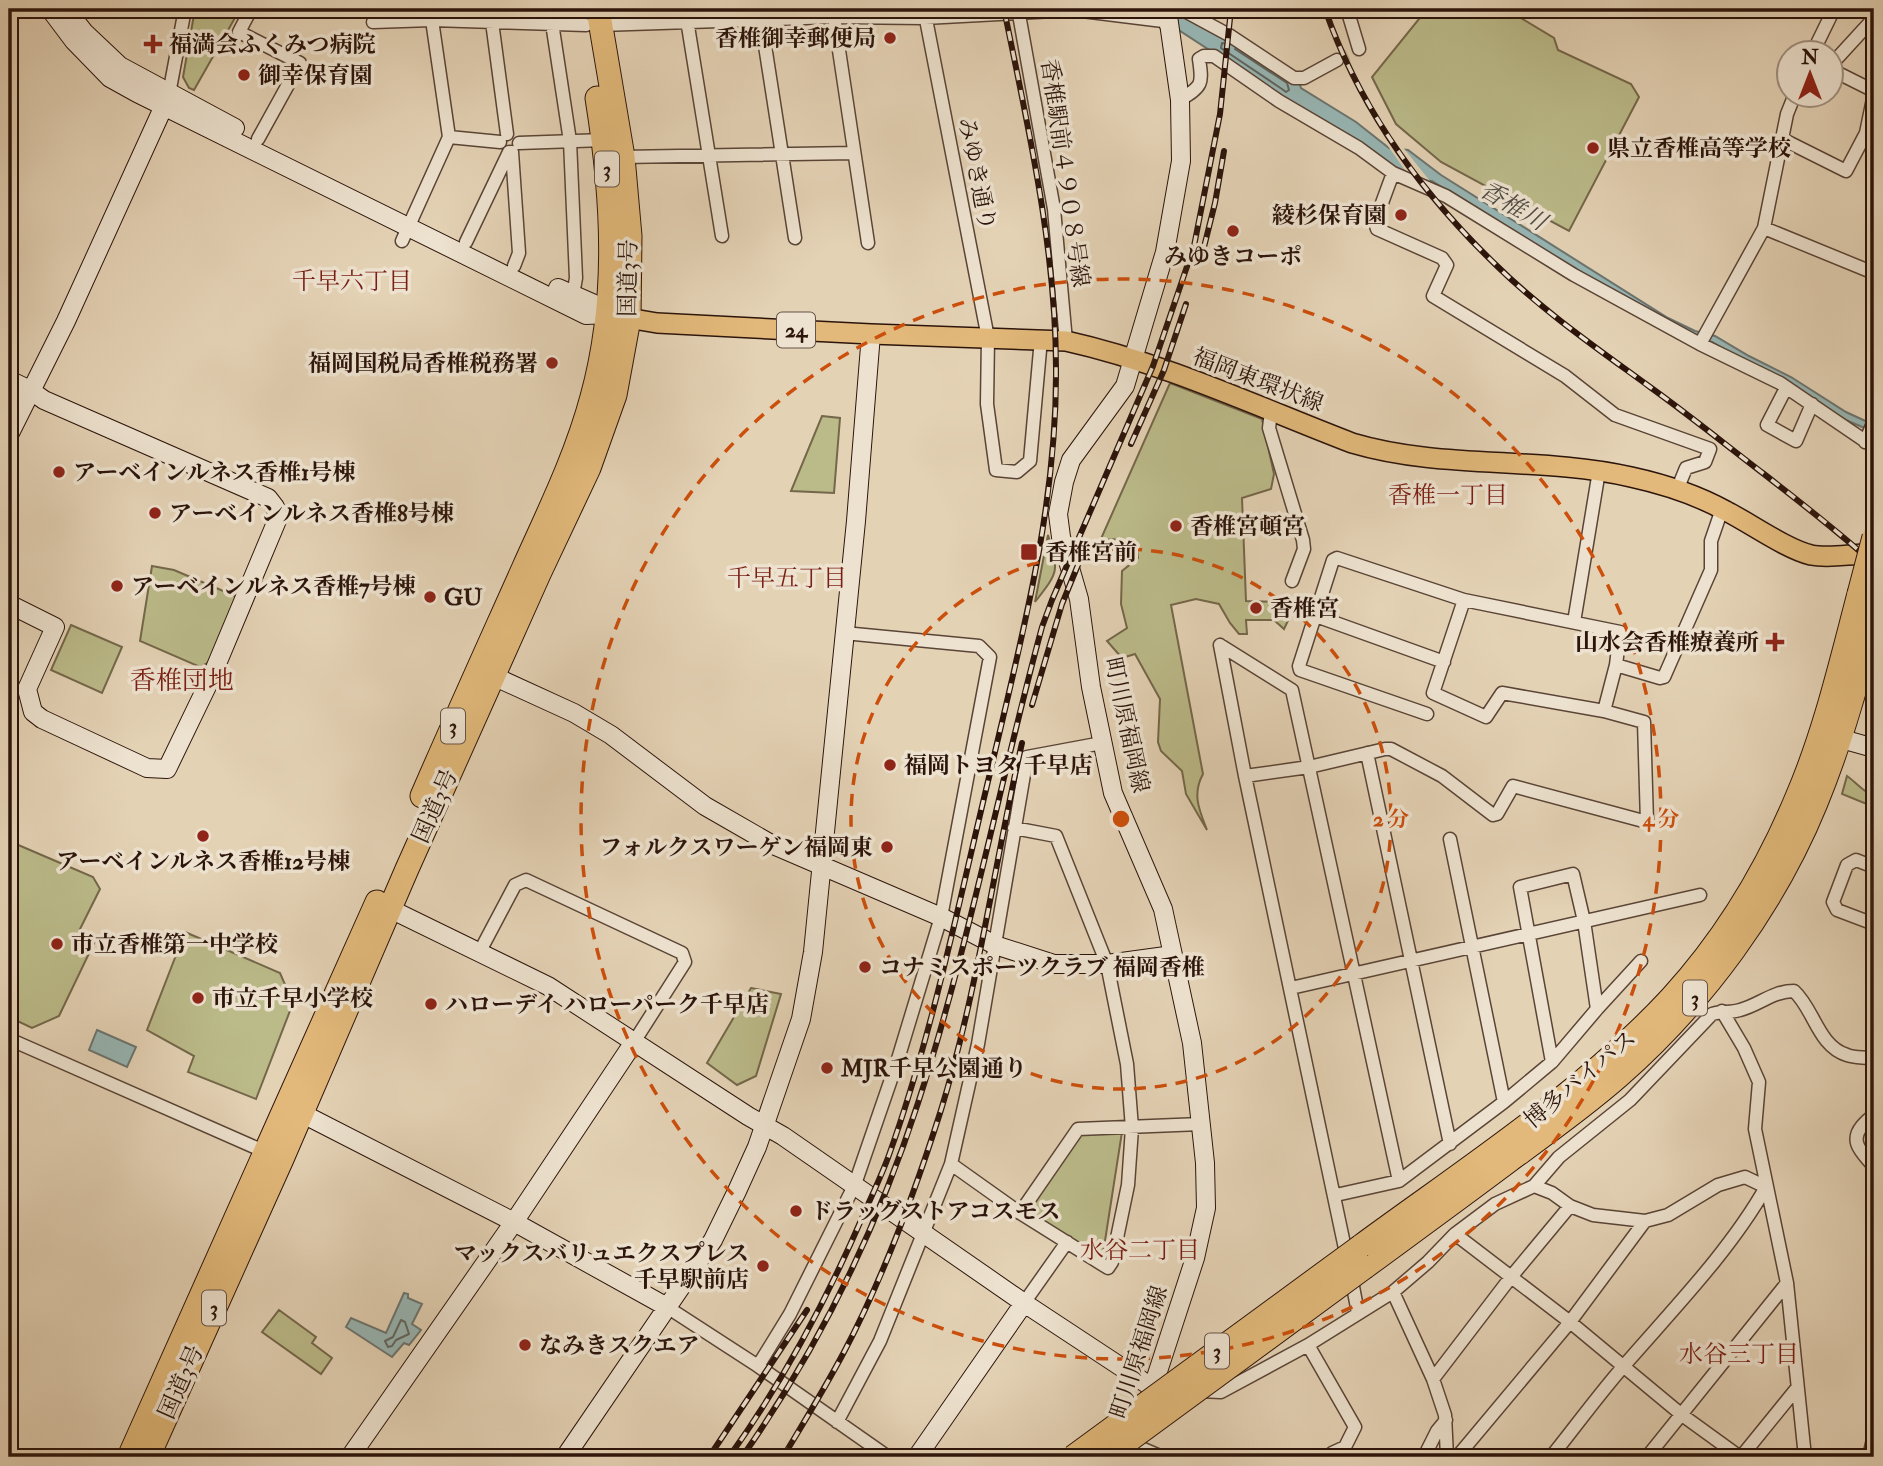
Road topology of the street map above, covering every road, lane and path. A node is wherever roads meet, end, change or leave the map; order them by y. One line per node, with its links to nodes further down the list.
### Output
1 (50, 9): 27 (street)
2 (66, 9): 27 (street)
3 (185, 9): 27 (street)
4 (251, 9): 31 (street)
5 (1167, 9): 20 (street, 町川原福岡線)
6 (1181, 9): 24 (street)
7 (1347, 9): 22 (street)
8 (1833, 9): 21 (street)
9 (1019, 10): 10 (street); 20 (street); 54 (street, 香椎駅前４９０８号線)
10 (924, 13): 12 (street); 52 (street, みゆき通り)
11 (592, 17): 15 (street); 19 (street); 33 (highway, 国道3号 / 3); 39 (highway, 国道3号 / 3)
12 (834, 17): 16 (street); 36 (street)
13 (1874, 18): 23 (street)
14 (432, 20): 17 (street); 18 (street); 30 (street)
15 (687, 20): 16 (street); 38 (street)
16 (761, 20): 37 (street)
17 (373, 22)
18 (492, 22): 19 (street); 35 (street)
19 (552, 23): 34 (street)
20 (1171, 32): 28 (street, 町川原福岡線)
21 (1820, 38)
22 (1359, 49)
23 (1844, 52)
24 (1337, 60)
25 (1844, 76): 26 (street)
26 (1874, 92): 32 (street)
27 (167, 100): 31 (street); 41 (street); 59 (street)
28 (1180, 100): 40 (street); 56 (street, 町川原福岡線)
29 (1789, 108): 32 (street)
30 (449, 137): 35 (street); 41 (street)
31 (258, 139): 41 (street)
32 (1782, 139): 42 (street)
33 (604, 140): 34 (street); 50 (highway, 国道3号 / 3)
34 (570, 141): 35 (street); 49 (street)
35 (509, 145): 45 (street); 47 (street)
36 (853, 153): 37 (street); 46 (street)
37 (783, 155): 38 (street); 44 (street)
38 (710, 156): 39 (street); 43 (street)
39 (623, 157): 50 (highway, 国道3号 / 3)
40 (1394, 173): 55 (street); 66 (street)
41 (408, 227): 45 (street); 50 (street)
42 (1764, 228): 48 (street); 55 (street)
43 (722, 236)
44 (795, 238)
45 (466, 242): 47 (street)
46 (868, 243)
47 (514, 266): 49 (street)
48 (1874, 274)
49 (573, 295): 50 (street)
50 (618, 316): 51 (main road, 福岡東環状線 / 24); 79 (highway, 国道3号 / 3); 93 (highway, 国道3号 / 3)
51 (871, 334): 52 (main road, 福岡東環状線 / 24); 76 (street)
52 (988, 338): 53 (main road, 福岡東環状線 / 24); 53 (street, みゆき通り)
53 (1041, 339): 54 (main road, 福岡東環状線 / 24)
54 (1066, 341): 56 (main road, 福岡東環状線 / 24)
55 (1700, 344): 58 (street)
56 (1134, 360): 61 (main road, 福岡東環状線 / 24); 83 (street, 町川原福岡線)
57 (9, 380): 59 (street)
58 (1786, 388): 60 (street); 60 (street)
59 (30, 390): 63 (street); 72 (street)
60 (1812, 404): 64 (street)
61 (1271, 412): 65 (main road, 福岡東環状線 / 24); 70 (street)
62 (1874, 421): 64 (street)
63 (9, 435)
64 (1869, 445)
65 (1600, 471): 66 (main road, 福岡東環状線 / 24); 75 (street)
66 (1677, 490): 67 (main road, 福岡東環状線 / 24)
67 (1722, 509): 69 (main road, 福岡東環状線 / 24); 78 (street)
68 (1874, 537): 82 (highway, 博多バイパス / 3, bridge)
69 (1874, 554)
70 (1292, 581)
71 (1464, 600): 74 (street); 75 (street); 77 (street)
72 (9, 604)
73 (1874, 615): 82 (highway, 博多バイパス / 3)
74 (1316, 616): 77 (street); 81 (street)
75 (1574, 622): 78 (street)
76 (844, 633): 90 (street); 94 (street)
77 (1444, 662): 80 (street)
78 (1616, 665): 80 (street)
79 (494, 676): 90 (street); 93 (highway, 国道3号 / 3)
80 (1604, 711): 85 (street)
81 (1427, 713)
82 (1831, 736): 84 (street); 135 (highway, 博多バイパス / 3)
83 (1102, 743): 88 (street); 101 (street, 町川原福岡線)
84 (1874, 748)
85 (1367, 753): 86 (street); 102 (street)
86 (1309, 767): 87 (street); 87 (street); 105 (street)
87 (1245, 776): 106 (street)
88 (1014, 828): 98 (street); 104 (street)
89 (1450, 839): 99 (street)
90 (821, 864): 94 (street); 117 (street)
91 (1874, 866): 96 (street)
92 (1700, 895): 95 (street)
93 (383, 906): 100 (street); 115 (highway, 国道3号 / 3); 120 (highway, 国道3号 / 3)
94 (941, 917): 98 (street); 124 (street)
95 (1584, 921): 97 (street); 97 (street); 107 (street)
96 (1874, 924)
97 (1529, 933): 99 (street); 112 (street)
98 (995, 945): 104 (street); 121 (street)
99 (1471, 946): 102 (street); 113 (street)
100 (479, 953): 110 (street); 110 (street)
101 (1173, 955): 104 (street); 116 (street, 町川原福岡線)
102 (1412, 960): 105 (street); 119 (street)
103 (1641, 961): 107 (street)
104 (1107, 964): 118 (street)
105 (1353, 973): 106 (street); 123 (street)
106 (1291, 988): 127 (street)
107 (1597, 1009): 112 (street)
108 (1722, 1011): 111 (street); 125 (street); 126 (street)
109 (9, 1039): 120 (street)
110 (634, 1042): 117 (street); 131 (street)
111 (1873, 1056)
112 (1552, 1062): 113 (street)
113 (1504, 1102): 119 (street)
114 (1874, 1112): 122 (street)
115 (301, 1113): 120 (highway, 国道3号 / 3); 131 (street)
116 (1201, 1124): 118 (street); 147 (street, 町川原福岡線)
117 (764, 1125): 124 (street); 140 (street)
118 (1132, 1128): 129 (street); 134 (street)
119 (1450, 1144): 123 (street)
120 (274, 1155): 155 (highway, 国道3号 / 3); 156 (highway, 国道3号 / 3)
121 (951, 1164): 129 (street); 132 (street)
122 (1874, 1167)
123 (1399, 1181): 127 (street)
124 (855, 1184): 132 (street); 144 (street)
125 (1534, 1186): 128 (street); 133 (street)
126 (1766, 1187): 130 (street); 137 (street); 145 (street)
127 (1336, 1195): 141 (street)
128 (1570, 1206): 130 (street); 136 (street)
129 (1020, 1213): 134 (street)
130 (1645, 1221): 142 (street)
131 (514, 1222): 140 (street); 157 (street)
132 (924, 1232): 139 (street); 151 (street)
133 (1455, 1234): 136 (street); 138 (street)
134 (1067, 1242): 139 (street)
135 (1363, 1256): 161 (highway, 博多バイパス / 3, bridge); 162 (highway, 博多バイパス / 3, bridge)
136 (1511, 1277): 142 (street); 146 (street)
137 (1787, 1283): 148 (street); 149 (street)
138 (1392, 1292): 141 (street); 146 (street)
139 (1024, 1303): 147 (street); 160 (street)
140 (667, 1307): 144 (street); 158 (street)
141 (1358, 1313): 143 (street)
142 (1570, 1322): 145 (street); 166 (street)
143 (1308, 1345): 147 (street); 154 (street)
144 (758, 1366): 151 (street)
145 (1623, 1367): 149 (street); 167 (street)
146 (1433, 1379): 150 (street)
147 (1153, 1388): 153 (street, 町川原福岡線)
148 (1797, 1388): 169 (street); 170 (street)
149 (1682, 1415): 168 (street); 169 (street)
150 (1446, 1420): 164 (street); 165 (street)
151 (837, 1422): 159 (street)
152 (1874, 1439): 171 (street)
153 (1132, 1451): 163 (street)
154 (1332, 1453)
155 (128, 1457)
156 (148, 1457)
157 (350, 1457)
158 (565, 1457)
159 (888, 1457)
160 (917, 1457)
161 (1073, 1457)
162 (1106, 1457)
163 (1162, 1457)
164 (1424, 1457)
165 (1447, 1457)
166 (1457, 1457)
167 (1551, 1457)
168 (1647, 1457)
169 (1740, 1457)
170 (1805, 1457)
171 (1869, 1457)

